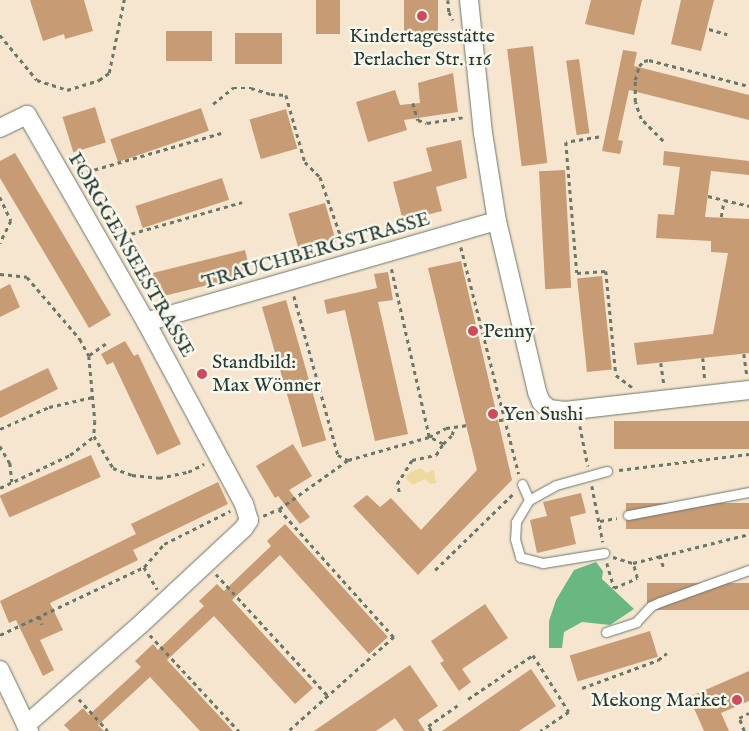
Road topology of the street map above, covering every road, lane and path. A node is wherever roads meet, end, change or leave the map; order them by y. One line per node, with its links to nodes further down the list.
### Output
1 (124, 0): 7 (path)
2 (448, 0): 4 (path)
3 (469, 0): 23 (street)
4 (453, 20)
5 (710, 29): 6 (path)
6 (726, 34)
7 (0, 35)
8 (749, 86): 15 (path)
9 (413, 103): 11 (path)
10 (213, 104): 28 (path)
11 (463, 117)
12 (0, 128): 16 (street, FORGGENSEESTRASSE)
13 (221, 133): 16 (path)
14 (599, 137): 41 (path)
15 (663, 141)
16 (63, 178): 24 (street, FORGGENSEESTRASSE)
17 (708, 196): 19 (path)
18 (0, 197): 25 (path)
19 (724, 200): 21 (path); 22 (path)
20 (242, 202): 24 (path)
21 (749, 206)
22 (722, 218)
23 (497, 221): 26 (street, TRAUCHBERGSTRASSE); 41 (street)
24 (100, 243): 31 (street, FORGGENSEESTRASSE)
25 (0, 244)
26 (387, 252): 28 (street, TRAUCHBERGSTRASSE); 50 (path)
27 (463, 254): 44 (path)
28 (350, 263): 30 (street, TRAUCHBERGSTRASSE)
29 (0, 274): 34 (path)
30 (290, 281): 31 (street, TRAUCHBERGSTRASSE); 55 (path)
31 (146, 322): 54 (street, FORGGENSEESTRASSE)
32 (106, 344): 34 (path)
33 (744, 354): 38 (path)
34 (89, 356): 40 (path)
35 (703, 358): 37 (path)
36 (661, 363): 39 (path)
37 (705, 380)
38 (748, 383): 41 (street)
39 (664, 385)
40 (93, 397): 48 (path); 49 (path)
41 (634, 402)
42 (527, 419): 44 (path)
43 (498, 420): 44 (path)
44 (505, 420): 59 (path)
45 (468, 425): 47 (path)
46 (580, 426): 57 (path)
47 (454, 427): 50 (path); 51 (path)
48 (0, 429)
49 (94, 436): 54 (path); 58 (path)
50 (429, 437): 51 (path); 55 (path)
51 (443, 444): 61 (path)
52 (0, 446): 58 (path)
53 (749, 454): 56 (path)
54 (219, 457): 65 (street, FORGGENSEESTRASSE)
55 (348, 460): 64 (path)
56 (606, 471): 57 (lane)
57 (590, 477): 63 (lane); 67 (path)
58 (12, 482): 60 (path)
59 (522, 484): 63 (lane); 75 (path)
60 (0, 488)
61 (399, 492)
62 (749, 492): 66 (lane)
63 (529, 500): 69 (lane)
64 (279, 509): 65 (path); 87 (path)
65 (247, 512): 71 (street); 73 (path)
66 (628, 515): 67 (path)
67 (599, 521): 69 (path)
68 (749, 534): 70 (path)
69 (604, 553): 72 (path); 72 (path)
70 (660, 554): 72 (path); 74 (path)
71 (205, 563): 77 (street); 87 (path)
72 (633, 563)
73 (144, 567): 77 (path); 78 (path)
74 (664, 568)
75 (435, 570)
76 (749, 570): 81 (lane)
77 (165, 602): 80 (street)
78 (39, 616): 79 (path); 82 (path)
79 (42, 624)
80 (141, 624): 85 (street); 93 (path)
81 (606, 632)
82 (0, 635)
83 (667, 653): 86 (path)
84 (0, 670): 91 (street)
85 (69, 688): 91 (street); 92 (path)
86 (582, 688)
87 (328, 696): 94 (path)
88 (468, 698): 96 (path)
89 (462, 703): 95 (path)
90 (749, 713): 97 (path)
91 (27, 728)
92 (108, 731)
93 (240, 731)
94 (289, 731)
95 (431, 731)
96 (541, 731)
97 (744, 731)

